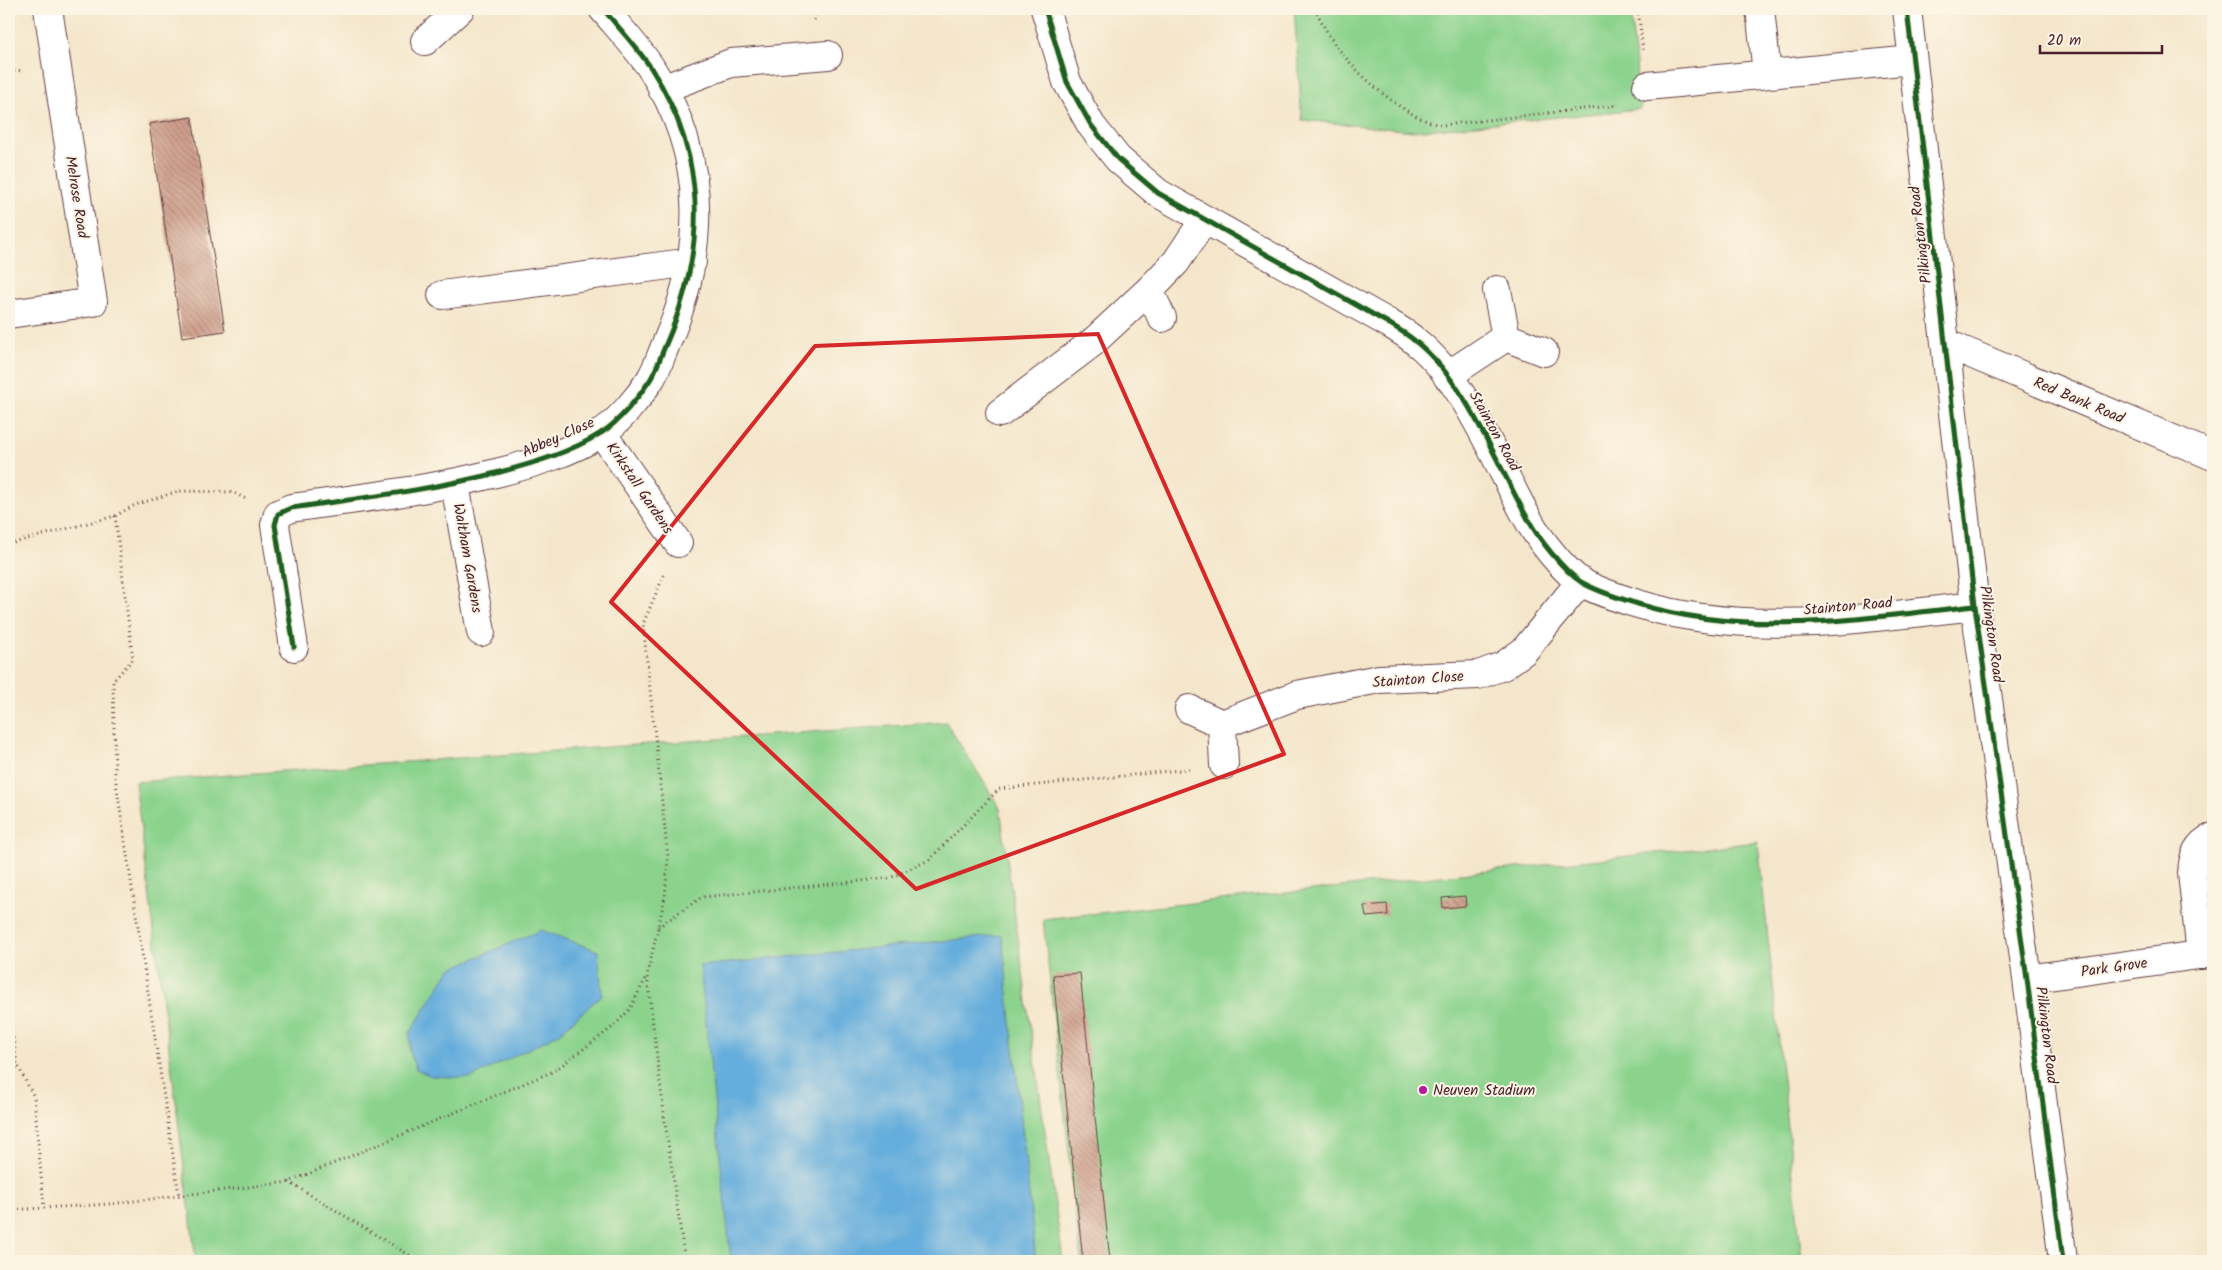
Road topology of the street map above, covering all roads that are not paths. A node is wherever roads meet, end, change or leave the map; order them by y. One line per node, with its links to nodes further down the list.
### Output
1 (48, 9): 18 (street, Melrose Road)
2 (460, 9): 7 (street)
3 (603, 9): 12 (street, Abbey Close)
4 (1045, 9): 13 (street, Stainton Road)
5 (1760, 9): 10 (street)
6 (1907, 9): 9 (street, Pilkington Road)
7 (425, 41)
8 (828, 55): 12 (street)
9 (1912, 60): 10 (street); 21 (street, Pilkington Road)
10 (1767, 74): 11 (street)
11 (1647, 86)
12 (662, 89): 14 (street, Abbey Close)
13 (1204, 220): 15 (street); 23 (street, Stainton Road)
14 (692, 262): 17 (street); 25 (street, Abbey Close)
15 (1149, 290): 19 (street); 24 (street)
16 (1498, 290): 20 (street)
17 (442, 295)
18 (9, 314)
19 (1162, 318)
20 (1506, 337): 22 (street); 23 (street)
21 (1945, 343): 26 (street, Red Bank Road); 30 (street, Pilkington Road)
22 (1544, 352)
23 (1447, 376): 29 (street, Stainton Road)
24 (1000, 413)
25 (602, 433): 27 (street, Abbey Close); 28 (street, Kirkstall Gardens)
26 (2213, 456)
27 (455, 484): 31 (street, Waltham Gardens); 32 (street, Abbey Close)
28 (678, 543)
29 (1581, 581): 30 (street, Stainton Road); 34 (street, Stainton Close)
30 (1976, 606): 38 (street, Pilkington Road)
31 (481, 632)
32 (294, 647)
33 (1189, 709): 34 (street)
34 (1222, 724): 35 (street)
35 (1224, 765)
36 (2213, 837): 37 (street, Park Grove)
37 (2207, 954): 38 (street, Park Grove)
38 (2027, 979): 39 (street, Pilkington Road)
39 (2062, 1261)

